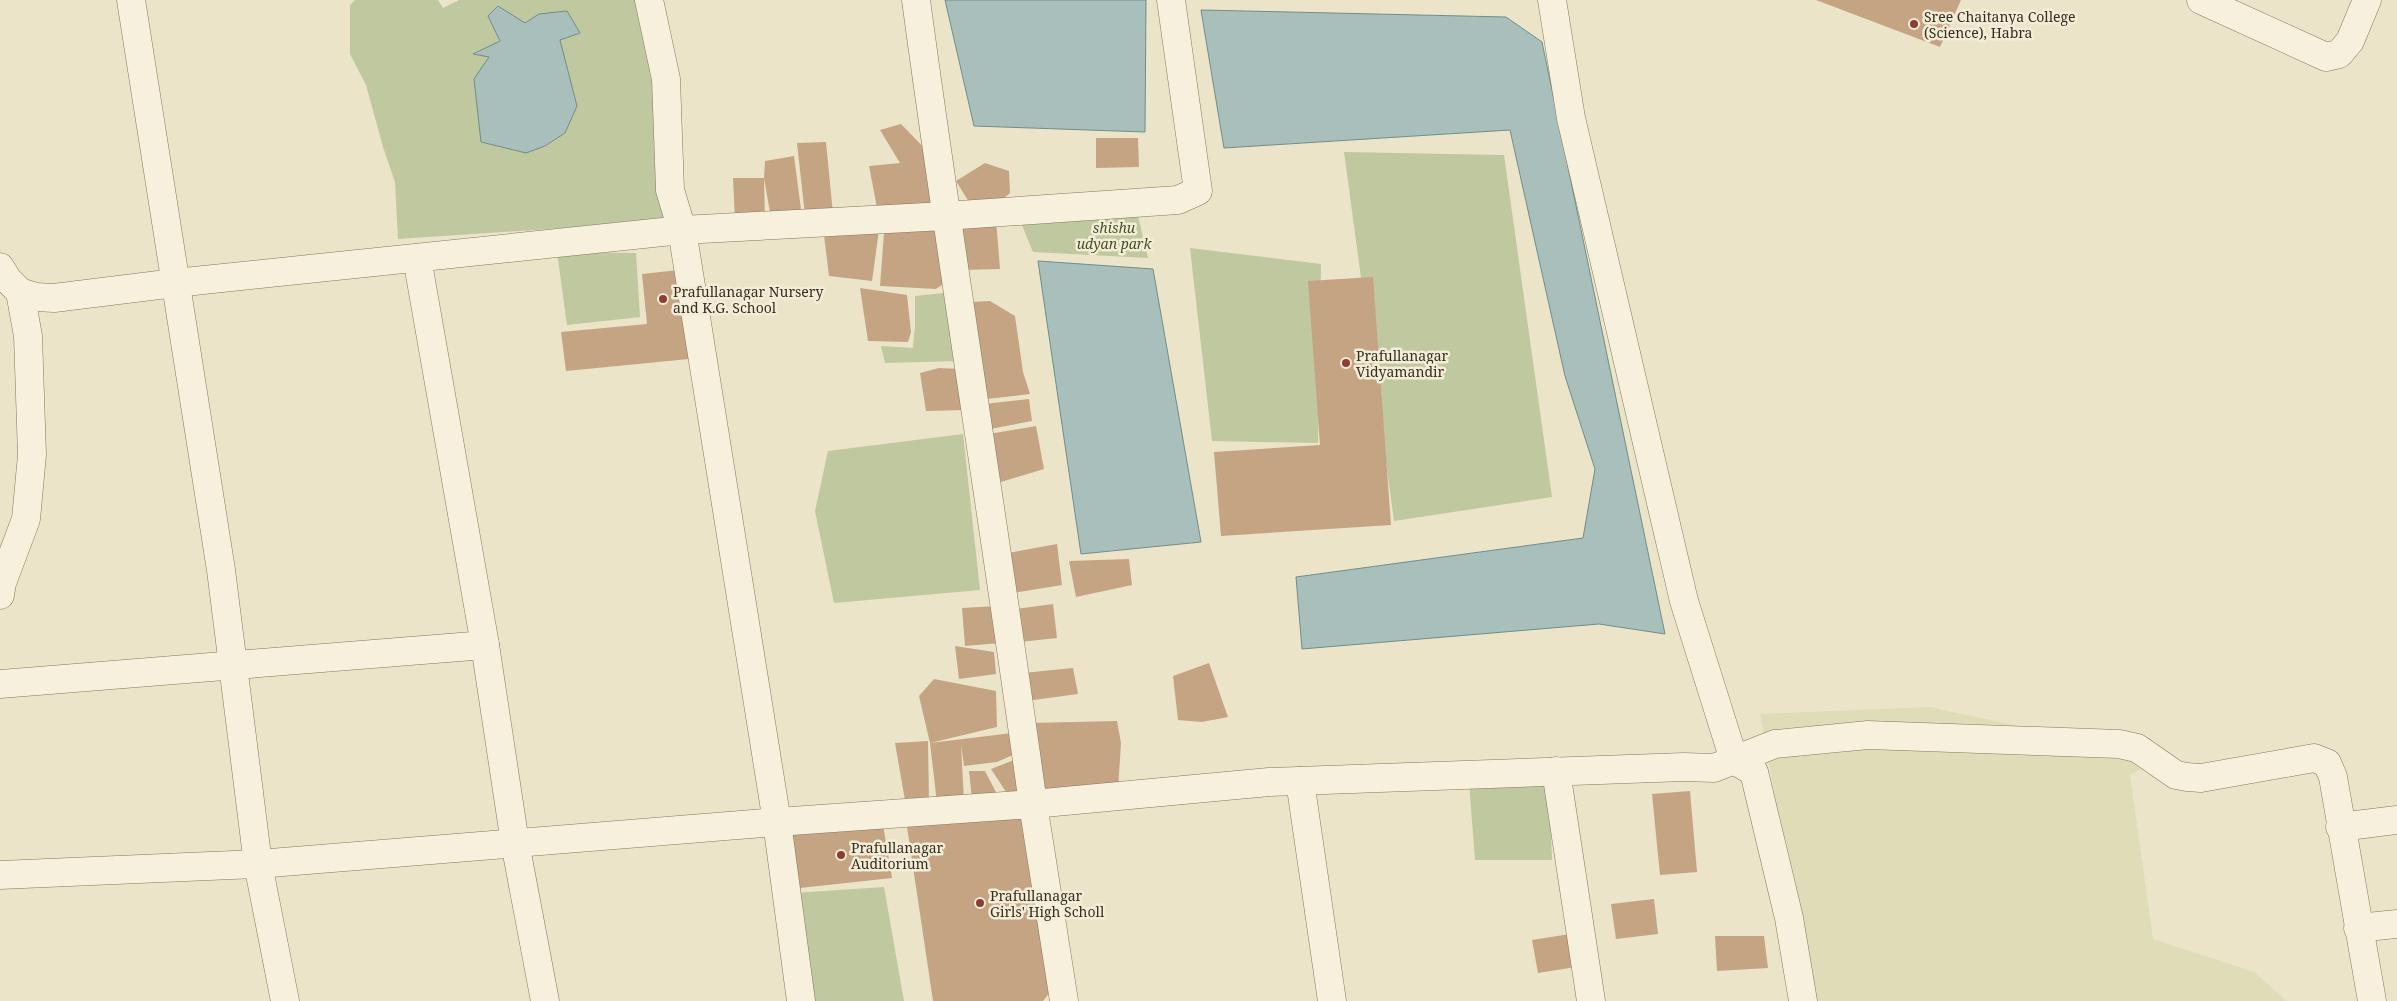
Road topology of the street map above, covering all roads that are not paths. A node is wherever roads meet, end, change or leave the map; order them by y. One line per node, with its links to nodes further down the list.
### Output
1 (131, 0): 12 (street)
2 (649, 0): 9 (street)
3 (916, 0): 8 (street)
4 (1171, 0): 8 (street)
5 (1552, 0): 19 (street)
6 (2201, 0): 7 (street)
7 (2367, 0)
8 (945, 216): 9 (street); 22 (street)
9 (682, 230): 10 (street); 24 (street)
10 (417, 258): 12 (street); 16 (street)
11 (0, 267): 13 (street)
12 (175, 282): 13 (street); 17 (street)
13 (20, 292): 14 (street)
14 (9, 539): 15 (street)
15 (0, 595)
16 (485, 645): 17 (street); 26 (street)
17 (233, 666): 18 (street); 27 (street)
18 (0, 684)
19 (1734, 760): 20 (street); 25 (street); 37 (street)
20 (1556, 771): 21 (street); 36 (street)
21 (1300, 781): 22 (street); 35 (street)
22 (1032, 804): 24 (street); 34 (street)
23 (2397, 820): 25 (street)
24 (777, 822): 26 (street); 33 (street)
25 (2340, 827): 30 (street)
26 (516, 843): 27 (street); 32 (street)
27 (258, 864): 28 (street); 31 (street)
28 (0, 875)
29 (2397, 924): 30 (street)
30 (2358, 928): 38 (street)
31 (285, 1001)
32 (545, 1001)
33 (801, 1001)
34 (1064, 1001)
35 (1332, 1001)
36 (1591, 1001)
37 (1803, 1001)
38 (2372, 1001)

